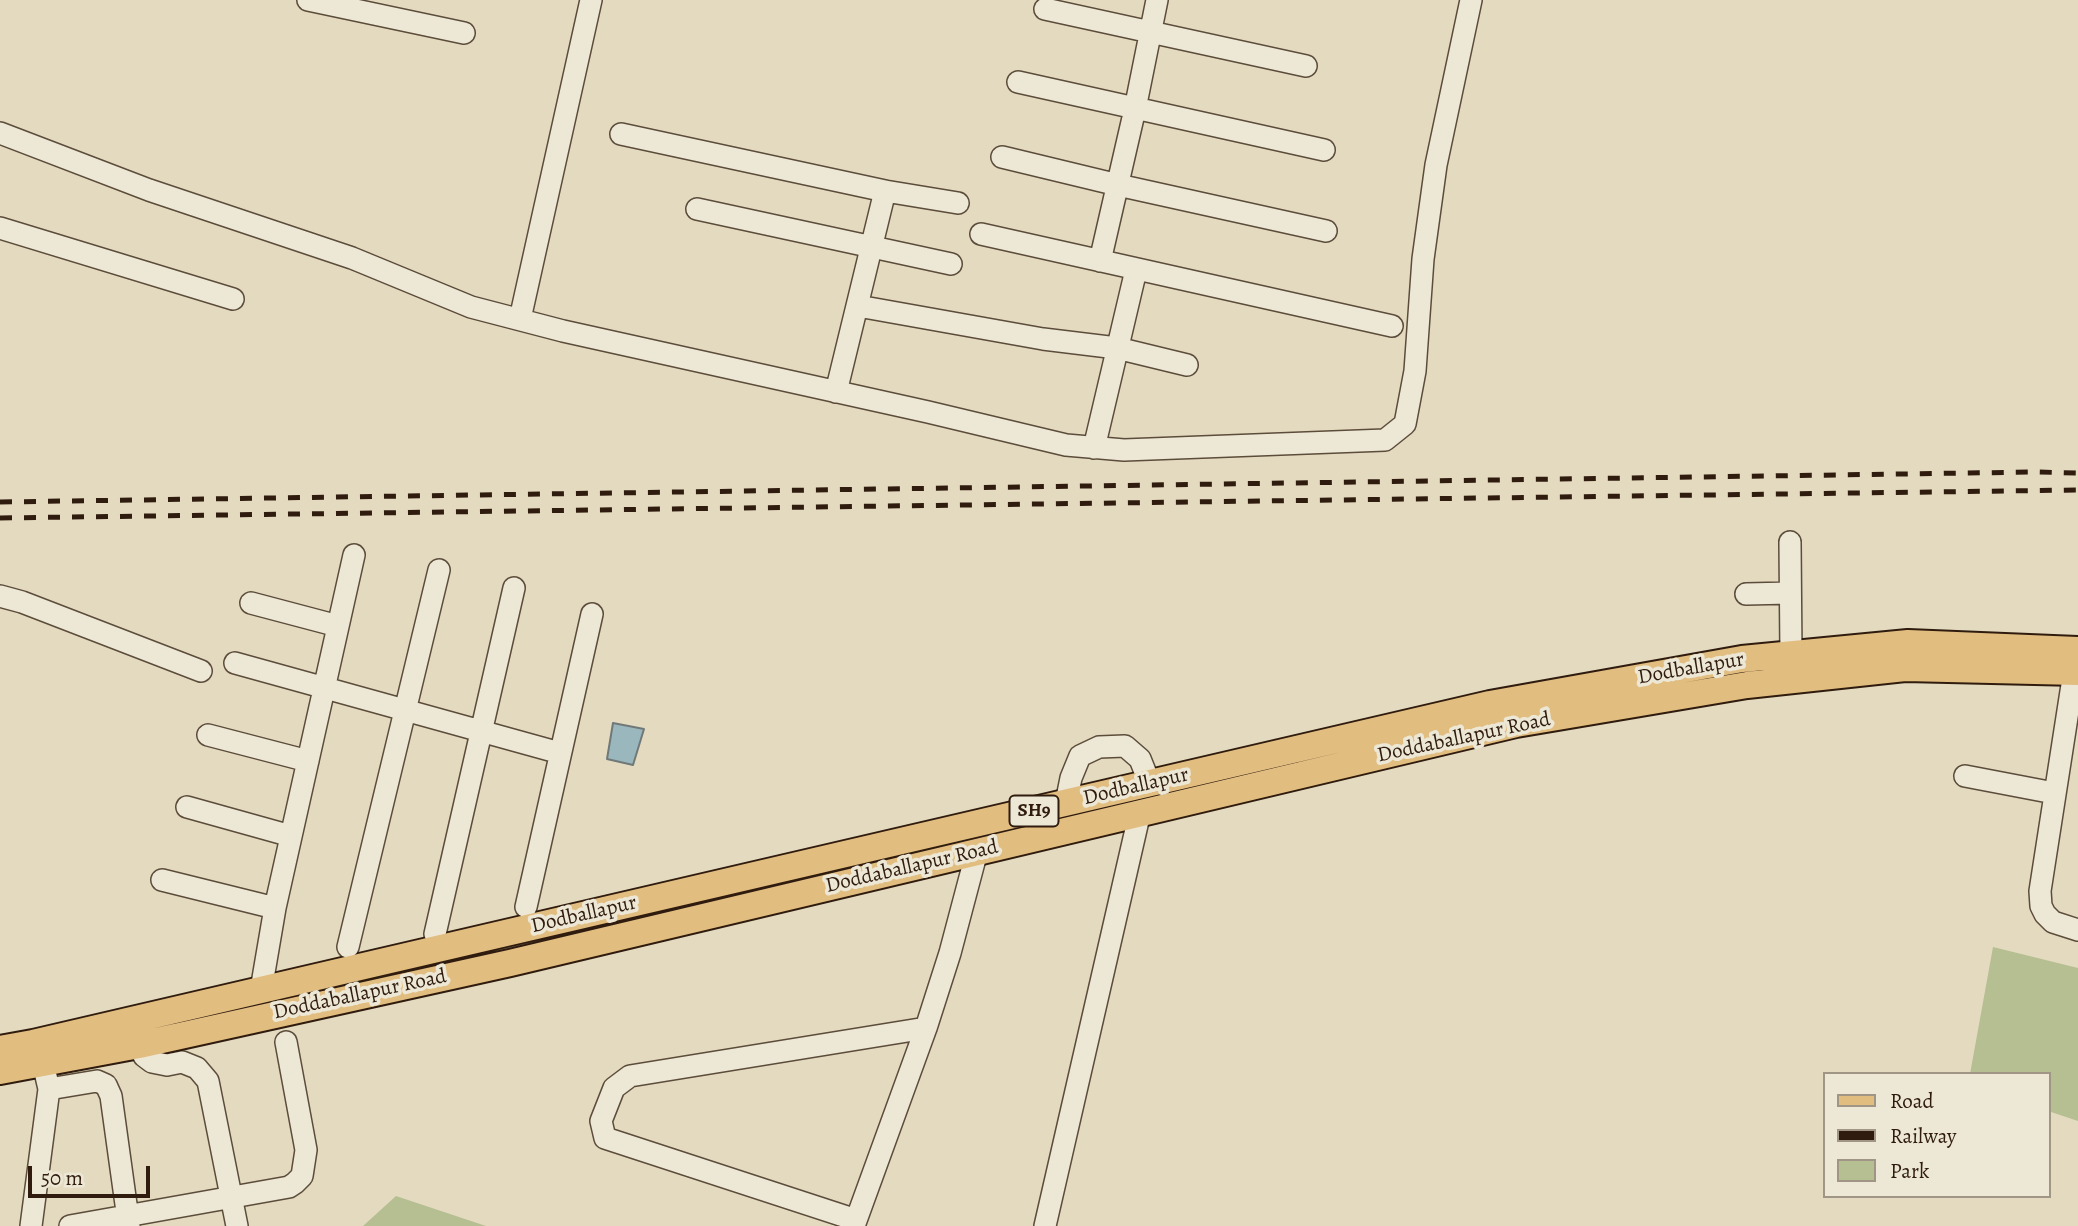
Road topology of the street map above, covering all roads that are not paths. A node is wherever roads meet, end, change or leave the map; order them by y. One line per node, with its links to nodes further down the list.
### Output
1 (308, 0): 7 (street)
2 (591, 0): 28 (street)
3 (1157, 0): 6 (street)
4 (1471, 0): 33 (street)
5 (1045, 9): 6 (street)
6 (1151, 32): 8 (street); 10 (street)
7 (464, 33)
8 (1306, 66)
9 (1018, 82): 10 (street)
10 (1135, 109): 13 (street); 15 (street)
11 (0, 133): 28 (street)
12 (621, 134): 16 (street)
13 (1324, 150)
14 (1002, 157): 15 (street)
15 (1118, 185): 20 (street); 23 (street)
16 (885, 191): 17 (street); 22 (street)
17 (958, 203)
18 (697, 209): 22 (street)
19 (0, 228): 26 (street)
20 (1326, 231)
21 (981, 234): 23 (street)
22 (872, 246): 24 (street); 27 (street)
23 (1100, 261): 25 (street)
24 (951, 264)
25 (1136, 270): 29 (street); 30 (street)
26 (233, 299)
27 (858, 306): 30 (street); 32 (street)
28 (520, 319): 32 (street)
29 (1392, 326)
30 (1117, 348): 31 (street); 33 (street)
31 (1187, 365)
32 (836, 392): 33 (street)
33 (1094, 448)
34 (1790, 542): 38 (street)
35 (354, 555): 43 (street)
36 (439, 570): 49 (street)
37 (514, 588): 50 (street)
38 (1790, 593): 39 (street); 44 (street)
39 (1746, 594)
40 (0, 596): 47 (street)
41 (251, 603): 43 (street)
42 (592, 614): 52 (street)
43 (338, 626): 48 (street)
44 (1791, 654): 46 (main road, Dodballapur / SH9); 55 (main road, Dodballapur / SH9)
45 (235, 663): 48 (street)
46 (2077, 664): 56 (street); 59 (main road, Doddaballapur Road / SH9)
47 (201, 671)
48 (324, 688): 49 (street); 53 (street)
49 (405, 710): 50 (street); 67 (street)
50 (481, 731): 52 (street); 66 (street)
51 (208, 735): 53 (street)
52 (560, 753): 63 (street)
53 (308, 761): 60 (street)
54 (1965, 776): 56 (street)
55 (1150, 784): 57 (main road, Dodballapur / SH9); 57 (street)
56 (2054, 793): 65 (street)
57 (1066, 803): 68 (main road, Dodballapur / SH9)
58 (187, 807): 60 (street)
59 (1140, 813): 61 (main road, Doddaballapur Road / SH9); 81 (street)
60 (291, 836): 64 (street)
61 (977, 851): 69 (street); 71 (main road, Doddaballapur Road / SH9)
62 (162, 880): 64 (street)
63 (526, 906)
64 (275, 908): 68 (street)
65 (2078, 930)
66 (435, 934)
67 (348, 947)
68 (261, 990): 72 (main road, Dodballapur / SH9)
69 (926, 1028): 77 (street); 77 (street)
70 (286, 1042): 75 (street)
71 (139, 1045): 74 (main road, Doddaballapur Road / SH9); 75 (street)
72 (0, 1049)
73 (0, 1071): 74 (main road, Doddaballapur Road / SH9)
74 (46, 1077): 76 (street); 78 (street)
75 (230, 1196): 76 (street); 80 (street)
76 (128, 1220): 79 (street)
77 (855, 1223)
78 (36, 1225)
79 (70, 1226)
80 (237, 1226)
81 (1045, 1226)

